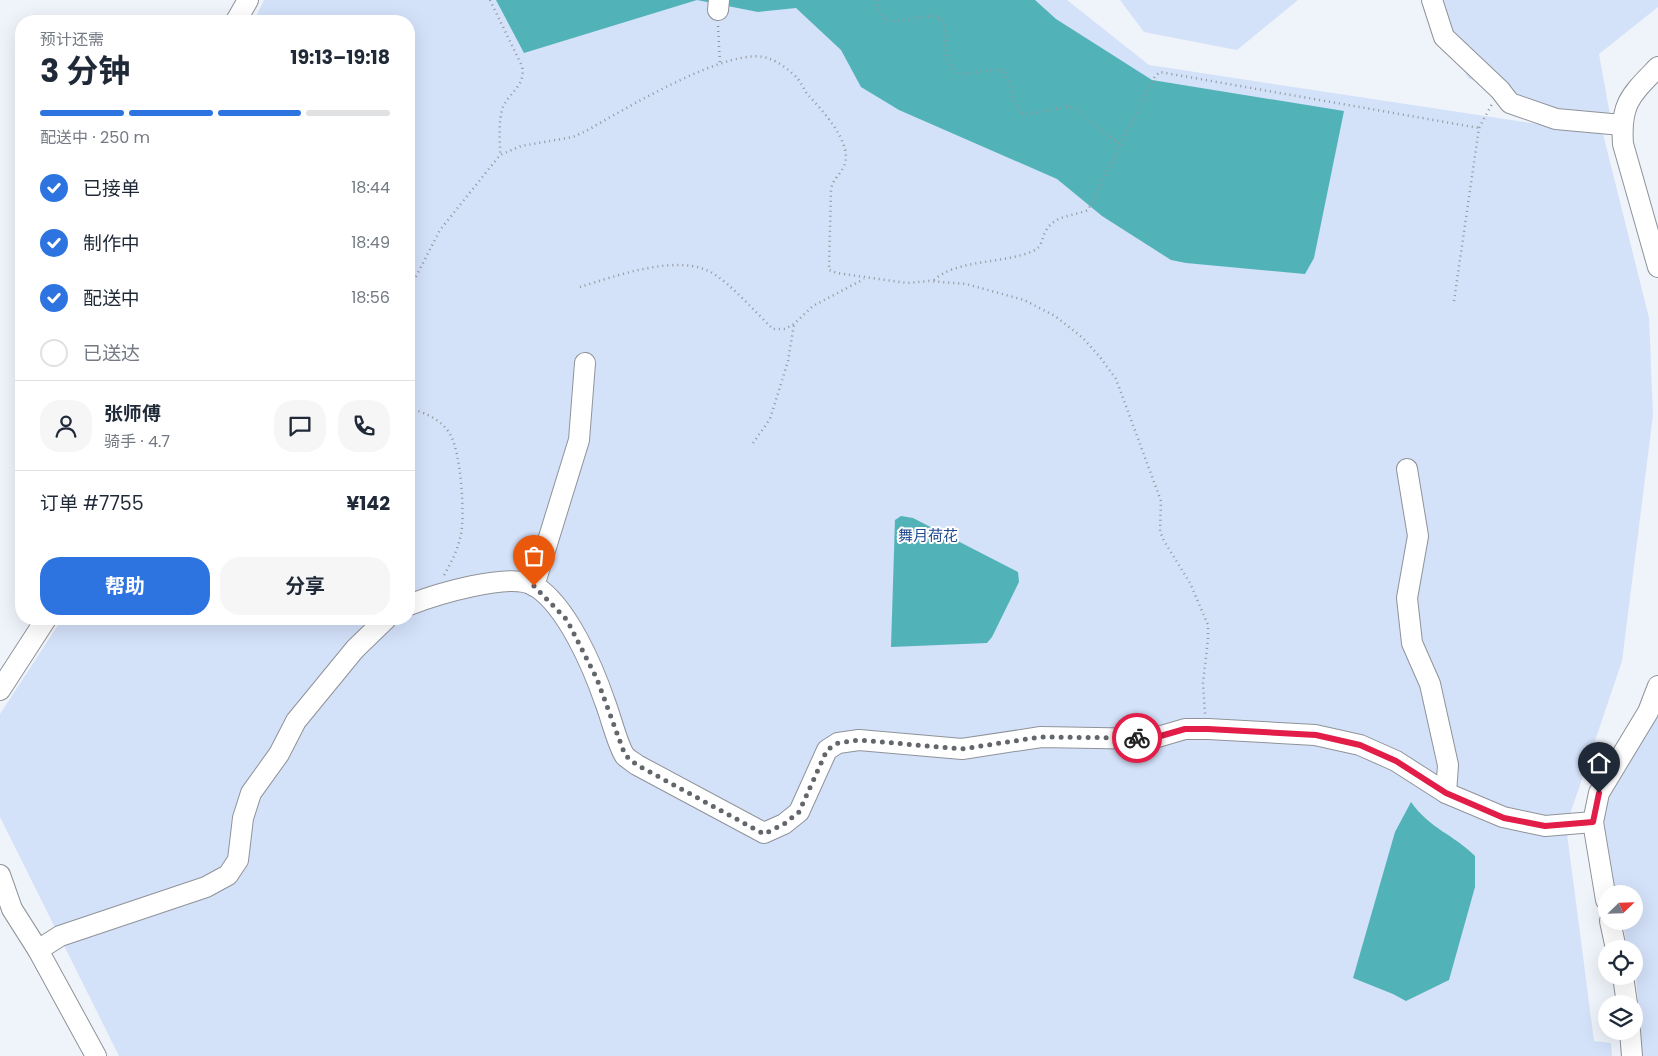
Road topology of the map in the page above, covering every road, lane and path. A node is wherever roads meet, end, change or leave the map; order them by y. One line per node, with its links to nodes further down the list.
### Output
1 (248, 0): 6 (street)
2 (490, 0): 13 (path)
3 (876, 0): 12 (path)
4 (1432, 0): 9 (street)
5 (718, 5): 7 (path)
6 (239, 15)
7 (720, 64): 13 (path); 16 (path)
8 (1658, 67): 10 (street)
9 (1500, 90): 10 (street); 11 (path)
10 (1622, 125): 14 (street)
11 (1479, 128): 12 (path); 19 (path)
12 (1121, 145): 17 (path)
13 (500, 155): 15 (path)
14 (1658, 267)
15 (415, 278)
16 (866, 278): 17 (path); 20 (path)
17 (933, 281): 32 (path)
18 (580, 287): 20 (path)
19 (1454, 301)
20 (794, 324): 23 (path)
21 (585, 363): 25 (street)
22 (415, 410): 26 (path)
23 (753, 443)
24 (1408, 469): 33 (street)
25 (534, 586): 26 (street); 32 (street)
26 (434, 595): 27 (street)
27 (415, 603)
28 (42, 625): 31 (street)
29 (380, 625): 37 (street)
30 (1658, 686): 34 (street)
31 (0, 690)
32 (1208, 729): 33 (street)
33 (1446, 793): 34 (street)
34 (1593, 822): 36 (street)
35 (0, 875): 37 (street)
36 (1604, 885)
37 (38, 950): 39 (street)
38 (1631, 1040): 40 (street)
39 (96, 1056)
40 (1632, 1056)

